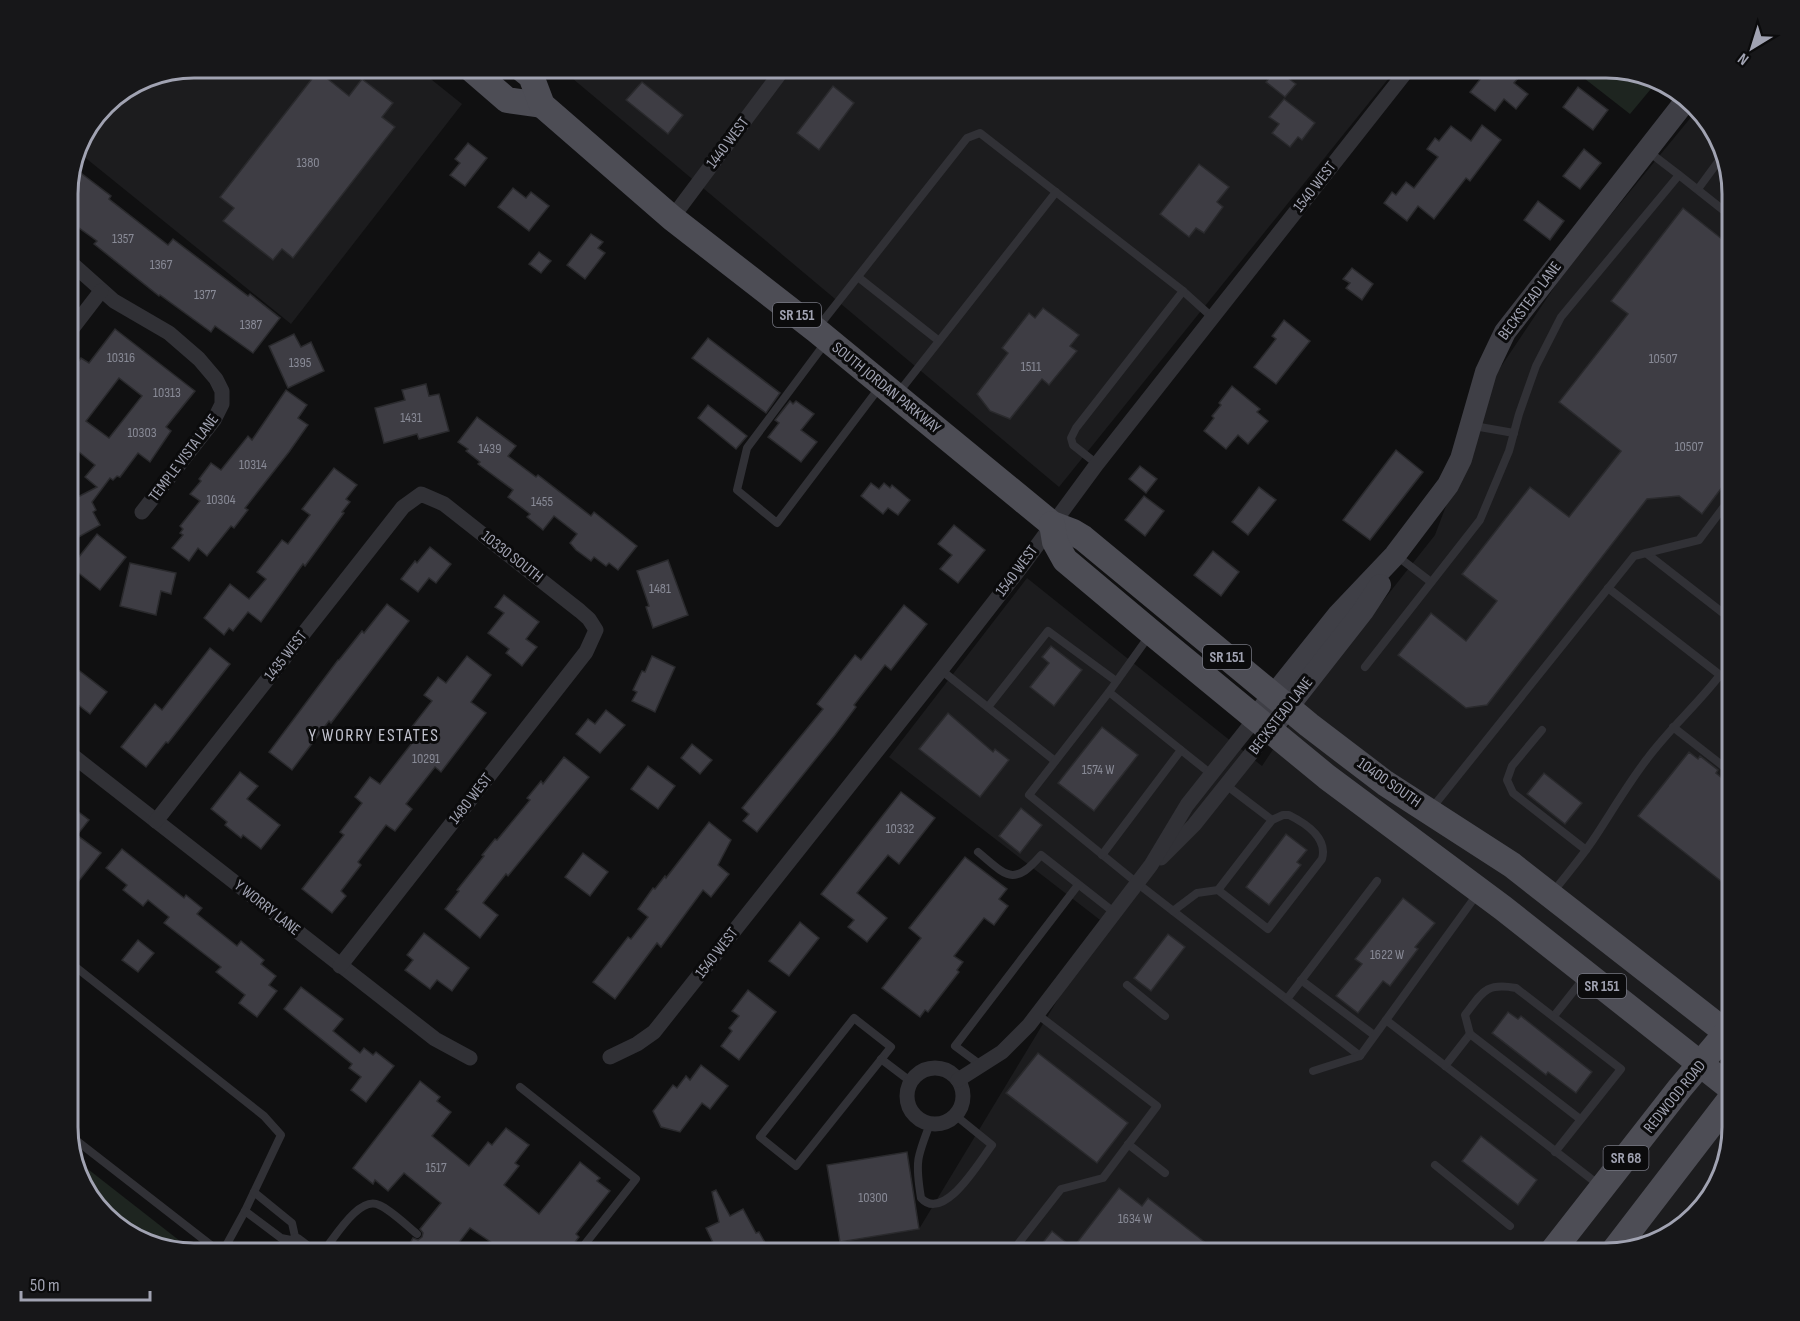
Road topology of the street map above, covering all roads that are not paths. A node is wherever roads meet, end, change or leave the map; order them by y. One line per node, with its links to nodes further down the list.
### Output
1 (482, 78): 5 (main road)
2 (532, 78): 5 (main road, SR 151)
3 (777, 78): 13 (street, 1440 WEST)
4 (1401, 78): 18 (street, 1540 WEST)
5 (542, 105): 13 (main road, SOUTH JORDAN PARKWAY / SR 151)
6 (1681, 106): 7 (street, BECKSTEAD LANE)
7 (1647, 150): 9 (lane); 23 (street, BECKSTEAD LANE)
8 (1717, 163): 10 (lane)
9 (1679, 175): 10 (lane); 24 (lane)
10 (1698, 189): 12 (lane)
11 (1056, 192): 15 (lane); 17 (lane); 21 (lane)
12 (1722, 209)
13 (672, 218): 20 (main road, SOUTH JORDAN PARKWAY / SR 151)
14 (78, 269): 16 (street, TEMPLE VISTA LANE)
15 (858, 277): 20 (lane); 21 (lane)
16 (101, 291): 19 (street); 28 (street, TEMPLE VISTA LANE)
17 (1183, 291): 18 (lane); 25 (lane)
18 (1213, 318): 25 (street, 1540 WEST)
19 (78, 321)
20 (822, 335): 22 (main road, SOUTH JORDAN PARKWAY / SR 151); 22 (lane)
21 (939, 341): 22 (lane)
22 (889, 390): 29 (main road, SOUTH JORDAN PARKWAY / SR 151)
23 (1471, 426): 24 (lane); 31 (street, BECKSTEAD LANE)
24 (1514, 433): 32 (lane)
25 (1097, 464): 29 (street, 1540 WEST)
26 (421, 494): 35 (street, 10330 SOUTH); 56 (street, 1435 WEST)
27 (1722, 509): 30 (lane)
28 (142, 512)
29 (1052, 524): 36 (main road, 10400 SOUTH / SR 151); 38 (street, 1540 WEST); 43 (main road, 10400 SOUTH / SR 151)
30 (1646, 553): 33 (lane); 34 (lane)
31 (1395, 555): 32 (lane); 43 (street, BECKSTEAD LANE)
32 (1431, 582): 37 (lane)
33 (1608, 588): 39 (lane); 54 (lane)
34 (1722, 612)
35 (596, 630): 69 (street, 1480 WEST)
36 (1152, 633): 41 (lane); 45 (main road, 10400 SOUTH / SR 151)
37 (1365, 667)
38 (940, 669): 44 (lane); 84 (street, 1540 WEST)
39 (1719, 675): 40 (lane); 46 (lane)
40 (1722, 678)
41 (1116, 681): 42 (lane); 44 (lane)
42 (1109, 692): 48 (lane); 50 (lane)
43 (1281, 701): 45 (street, BECKSTEAD LANE); 54 (main road, 10400 SOUTH / SR 151)
44 (988, 707): 50 (lane)
45 (1262, 725): 52 (street, BECKSTEAD LANE); 53 (street, BECKSTEAD LANE); 65 (main road, 10400 SOUTH / SR 151)
46 (1673, 727): 51 (lane); 57 (lane)
47 (1542, 730): 57 (lane)
48 (1181, 750): 52 (lane); 59 (lane)
49 (78, 760): 56 (street, Y WORRY LANE)
50 (1055, 761): 59 (lane)
51 (1722, 765)
52 (1211, 774): 60 (street, BECKSTEAD LANE)
53 (1226, 785): 55 (lane); 60 (street, BECKSTEAD LANE)
54 (1429, 811): 66 (main road, 10400 SOUTH / SR 151)
55 (1272, 820): 64 (lane); 64 (lane)
56 (156, 821): 69 (street, Y WORRY LANE)
57 (1586, 850): 66 (lane)
58 (978, 852): 63 (lane)
59 (1102, 855): 62 (lane)
60 (1151, 865): 62 (street, BECKSTEAD LANE)
61 (1377, 881): 72 (lane)
62 (1137, 884): 67 (lane); 68 (street, BECKSTEAD LANE)
63 (1078, 885): 68 (lane); 88 (lane)
64 (1218, 890): 67 (lane)
65 (1480, 891): 71 (main road, 10400 SOUTH / SR 151); 78 (lane)
66 (1551, 895): 79 (main road, 10400 SOUTH / SR 151)
67 (1173, 911): 74 (lane)
68 (1115, 913): 75 (street, BECKSTEAD LANE)
69 (340, 966): 85 (street, Y WORRY LANE)
70 (78, 968): 105 (lane)
71 (1587, 974): 77 (lane); 87 (main road, 10400 SOUTH / SR 151)
72 (1301, 980): 74 (lane); 81 (lane)
73 (1127, 985): 76 (lane)
74 (1287, 999): 83 (lane)
75 (1037, 1014): 88 (street, BECKSTEAD LANE); 100 (lane)
76 (1165, 1016)
77 (1554, 1016): 80 (lane); 97 (lane)
78 (1386, 1020): 81 (lane); 89 (lane)
79 (1722, 1025)
80 (1470, 1034): 89 (lane); 97 (lane)
81 (1374, 1035): 83 (lane)
82 (1722, 1042): 87 (main road, REDWOOD ROAD / SR 68)
83 (1360, 1056): 90 (lane)
84 (610, 1057)
85 (470, 1058)
86 (881, 1059): 86 (lane); 92 (lane)
87 (1702, 1064): 93 (main road, 10400 SOUTH / SR 151); 104 (main road, REDWOOD ROAD / SR 68)
88 (982, 1066): 91 (street, BECKSTEAD LANE)
89 (1445, 1066): 101 (lane)
90 (1313, 1071)
91 (958, 1080): 92 (street); 96 (street)
92 (910, 1081): 98 (street)
93 (1722, 1081)
94 (520, 1088): 115 (lane)
95 (1722, 1110): 110 (main road, SR 68)
96 (955, 1115): 98 (street); 98 (lane)
97 (1580, 1119): 101 (lane)
98 (930, 1124)
99 (79, 1143): 111 (lane)
100 (1128, 1144): 103 (lane); 116 (lane)
101 (1555, 1152): 104 (lane)
102 (1435, 1165): 107 (lane)
103 (1165, 1173)
104 (1603, 1188): 117 (main road, REDWOOD ROAD / SR 68)
105 (254, 1192): 106 (lane); 109 (lane)
106 (245, 1211): 109 (lane); 112 (lane)
107 (1510, 1226)
108 (417, 1234): 114 (lane)
109 (296, 1241): 113 (street)
110 (1621, 1242)
111 (207, 1243)
112 (227, 1243)
113 (298, 1243)
114 (331, 1243)
115 (587, 1243)
116 (1019, 1243)
117 (1560, 1243)

